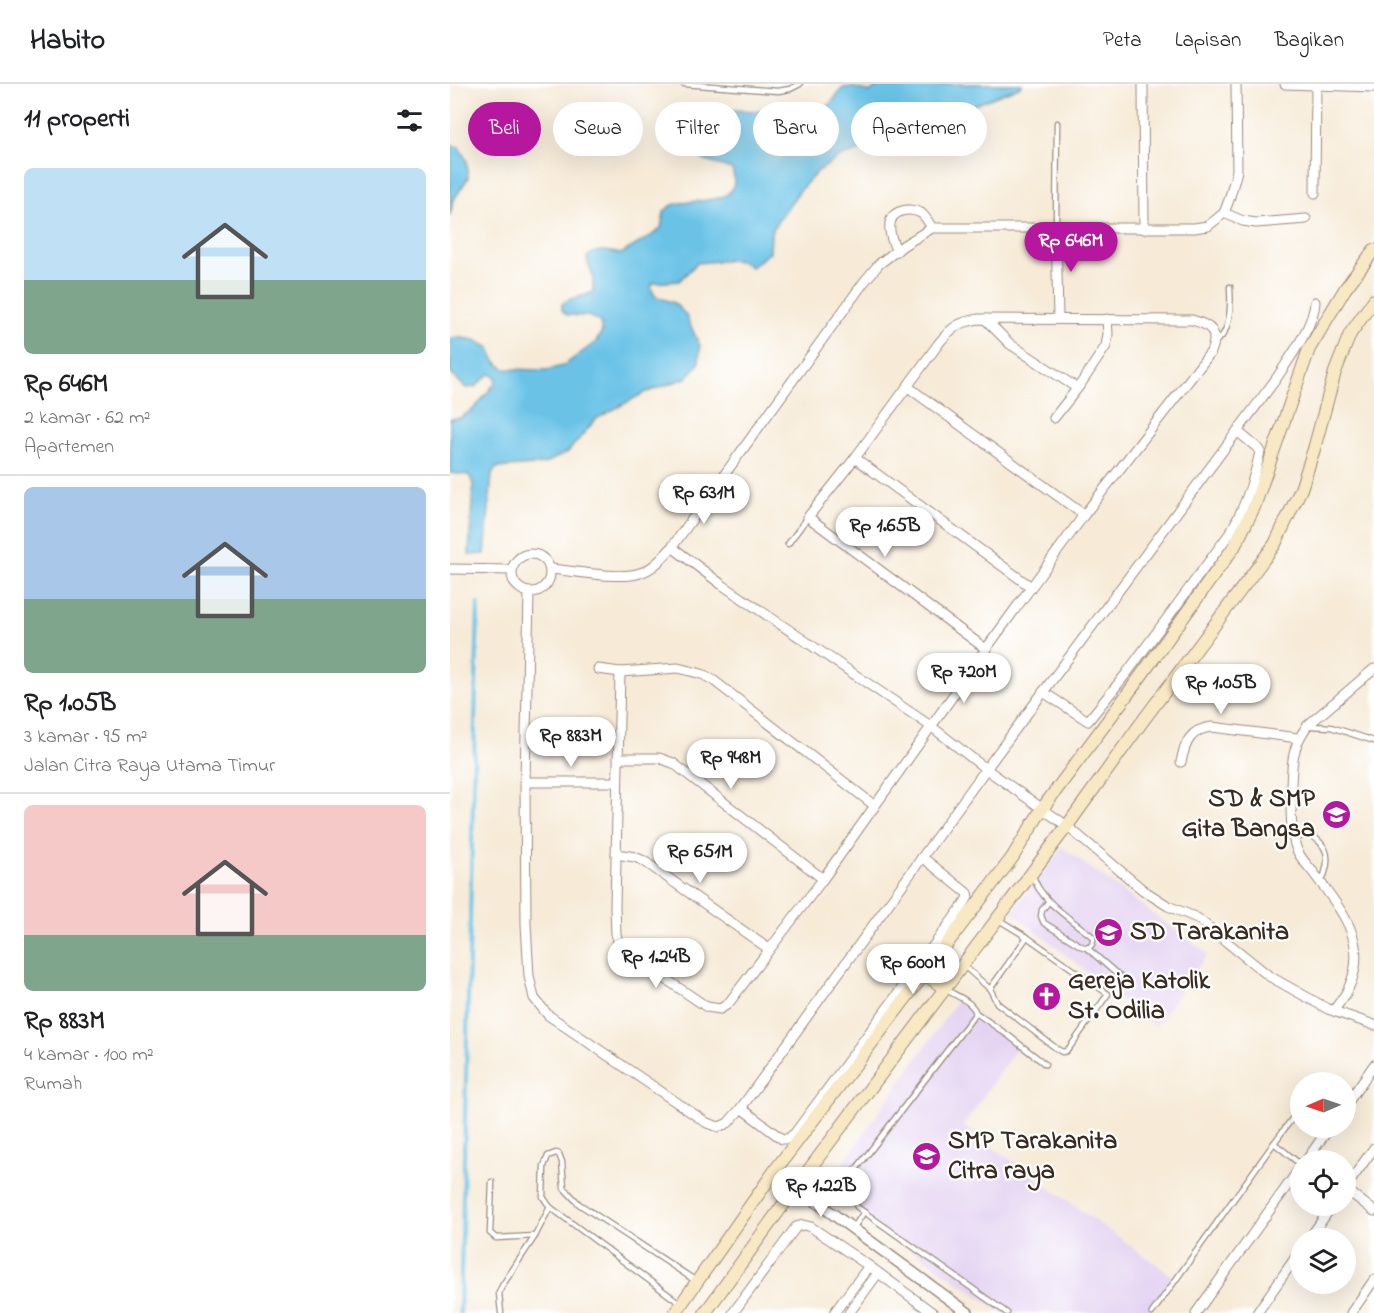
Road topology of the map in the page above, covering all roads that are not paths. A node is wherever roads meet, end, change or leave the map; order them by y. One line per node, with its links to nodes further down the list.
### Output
1 (684, 84): 2 (lane)
2 (800, 84)
3 (1143, 84): 14 (street)
4 (1236, 84): 10 (street)
5 (1285, 84): 6 (street)
6 (1316, 85): 7 (street); 9 (street)
7 (1374, 87)
8 (1057, 123): 12 (lane)
9 (1315, 194)
10 (1224, 213): 11 (street); 14 (street)
11 (1306, 219)
12 (1056, 227): 13 (street); 14 (street); 22 (street)
13 (932, 228): 16 (street); 16 (street)
14 (1144, 229)
15 (1374, 250): 53 (main road)
16 (897, 251): 32 (street)
17 (1230, 287): 23 (lane)
18 (1374, 300): 54 (main road)
19 (1314, 302): 27 (street)
20 (986, 319): 22 (street); 24 (street); 25 (street)
21 (1107, 319): 22 (street); 23 (street); 25 (street)
22 (1058, 320)
23 (1215, 342): 29 (street)
24 (908, 387): 28 (street); 29 (street)
25 (1077, 388): 26 (street)
26 (1054, 418)
27 (1237, 431): 42 (street); 42 (street)
28 (855, 458): 30 (street); 36 (street)
29 (1084, 515): 36 (street)
30 (808, 517): 31 (lane); 38 (street)
31 (788, 544)
32 (672, 547): 34 (street); 44 (street)
33 (450, 569): 35 (street)
34 (551, 569): 35 (street); 37 (street)
35 (512, 570): 37 (street)
36 (1031, 587): 38 (street)
37 (529, 593): 50 (street)
38 (986, 649): 44 (street)
39 (598, 669): 41 (street)
40 (1374, 669): 43 (street)
41 (620, 672): 47 (street); 52 (street)
42 (1043, 692): 49 (street)
43 (1307, 726): 45 (street); 46 (lane)
44 (932, 727): 49 (street); 52 (street)
45 (1298, 738): 48 (street); 55 (street)
46 (1374, 741)
47 (618, 758): 51 (street); 59 (street)
48 (1181, 762)
49 (986, 769): 53 (street); 57 (street)
50 (525, 782): 51 (street); 77 (street)
51 (617, 782): 56 (street)
52 (874, 806): 59 (street)
53 (1042, 809): 54 (street); 67 (main road)
54 (1067, 826): 58 (main road); 71 (street)
55 (1294, 840): 60 (street); 60 (lane)
56 (616, 854): 65 (street); 65 (street)
57 (922, 857): 77 (street); 77 (street)
58 (1032, 872): 61 (lane); 62 (main road)
59 (823, 879): 65 (street)
60 (1321, 884): 71 (street)
61 (1049, 901): 64 (lane); 64 (lane)
62 (997, 919): 63 (lane); 66 (main road)
63 (1027, 937): 70 (lane); 70 (lane)
64 (1087, 948): 68 (lane)
65 (768, 949)
66 (963, 965): 69 (main road); 70 (lane)
67 (924, 973): 69 (main road); 82 (main road)
68 (1126, 982)
69 (945, 989): 72 (lane); 86 (main road)
70 (990, 989)
71 (1334, 1010): 73 (street)
72 (976, 1013): 74 (lane); 90 (lane)
73 (1374, 1025)
74 (1045, 1064)
75 (1374, 1065): 76 (street)
76 (1356, 1091)
77 (741, 1108)
78 (1290, 1121): 79 (lane)
79 (1274, 1143): 81 (lane); 107 (lane)
80 (1374, 1148): 83 (street)
81 (1290, 1156)
82 (776, 1169): 86 (street); 97 (main road)
83 (1356, 1174)
84 (492, 1182): 92 (lane)
85 (1290, 1182): 108 (street)
86 (796, 1187): 91 (street); 100 (main road)
87 (1356, 1196): 89 (street)
88 (550, 1207): 92 (lane); 97 (lane); 98 (lane)
89 (1374, 1211)
90 (864, 1212): 91 (lane); 106 (lane)
91 (853, 1228): 105 (street)
92 (535, 1236): 99 (lane)
93 (1290, 1265): 109 (street)
94 (868, 1266): 95 (street); 101 (street); 102 (street)
95 (878, 1273): 103 (street); 104 (street)
96 (1374, 1280): 110 (street)
97 (697, 1282): 98 (main road)
98 (678, 1309)
99 (501, 1313)
100 (705, 1313)
101 (733, 1313)
102 (834, 1313)
103 (849, 1313)
104 (933, 1313)
105 (968, 1313)
106 (1007, 1313)
107 (1152, 1313)
108 (1196, 1313)
109 (1257, 1313)
110 (1351, 1313)

